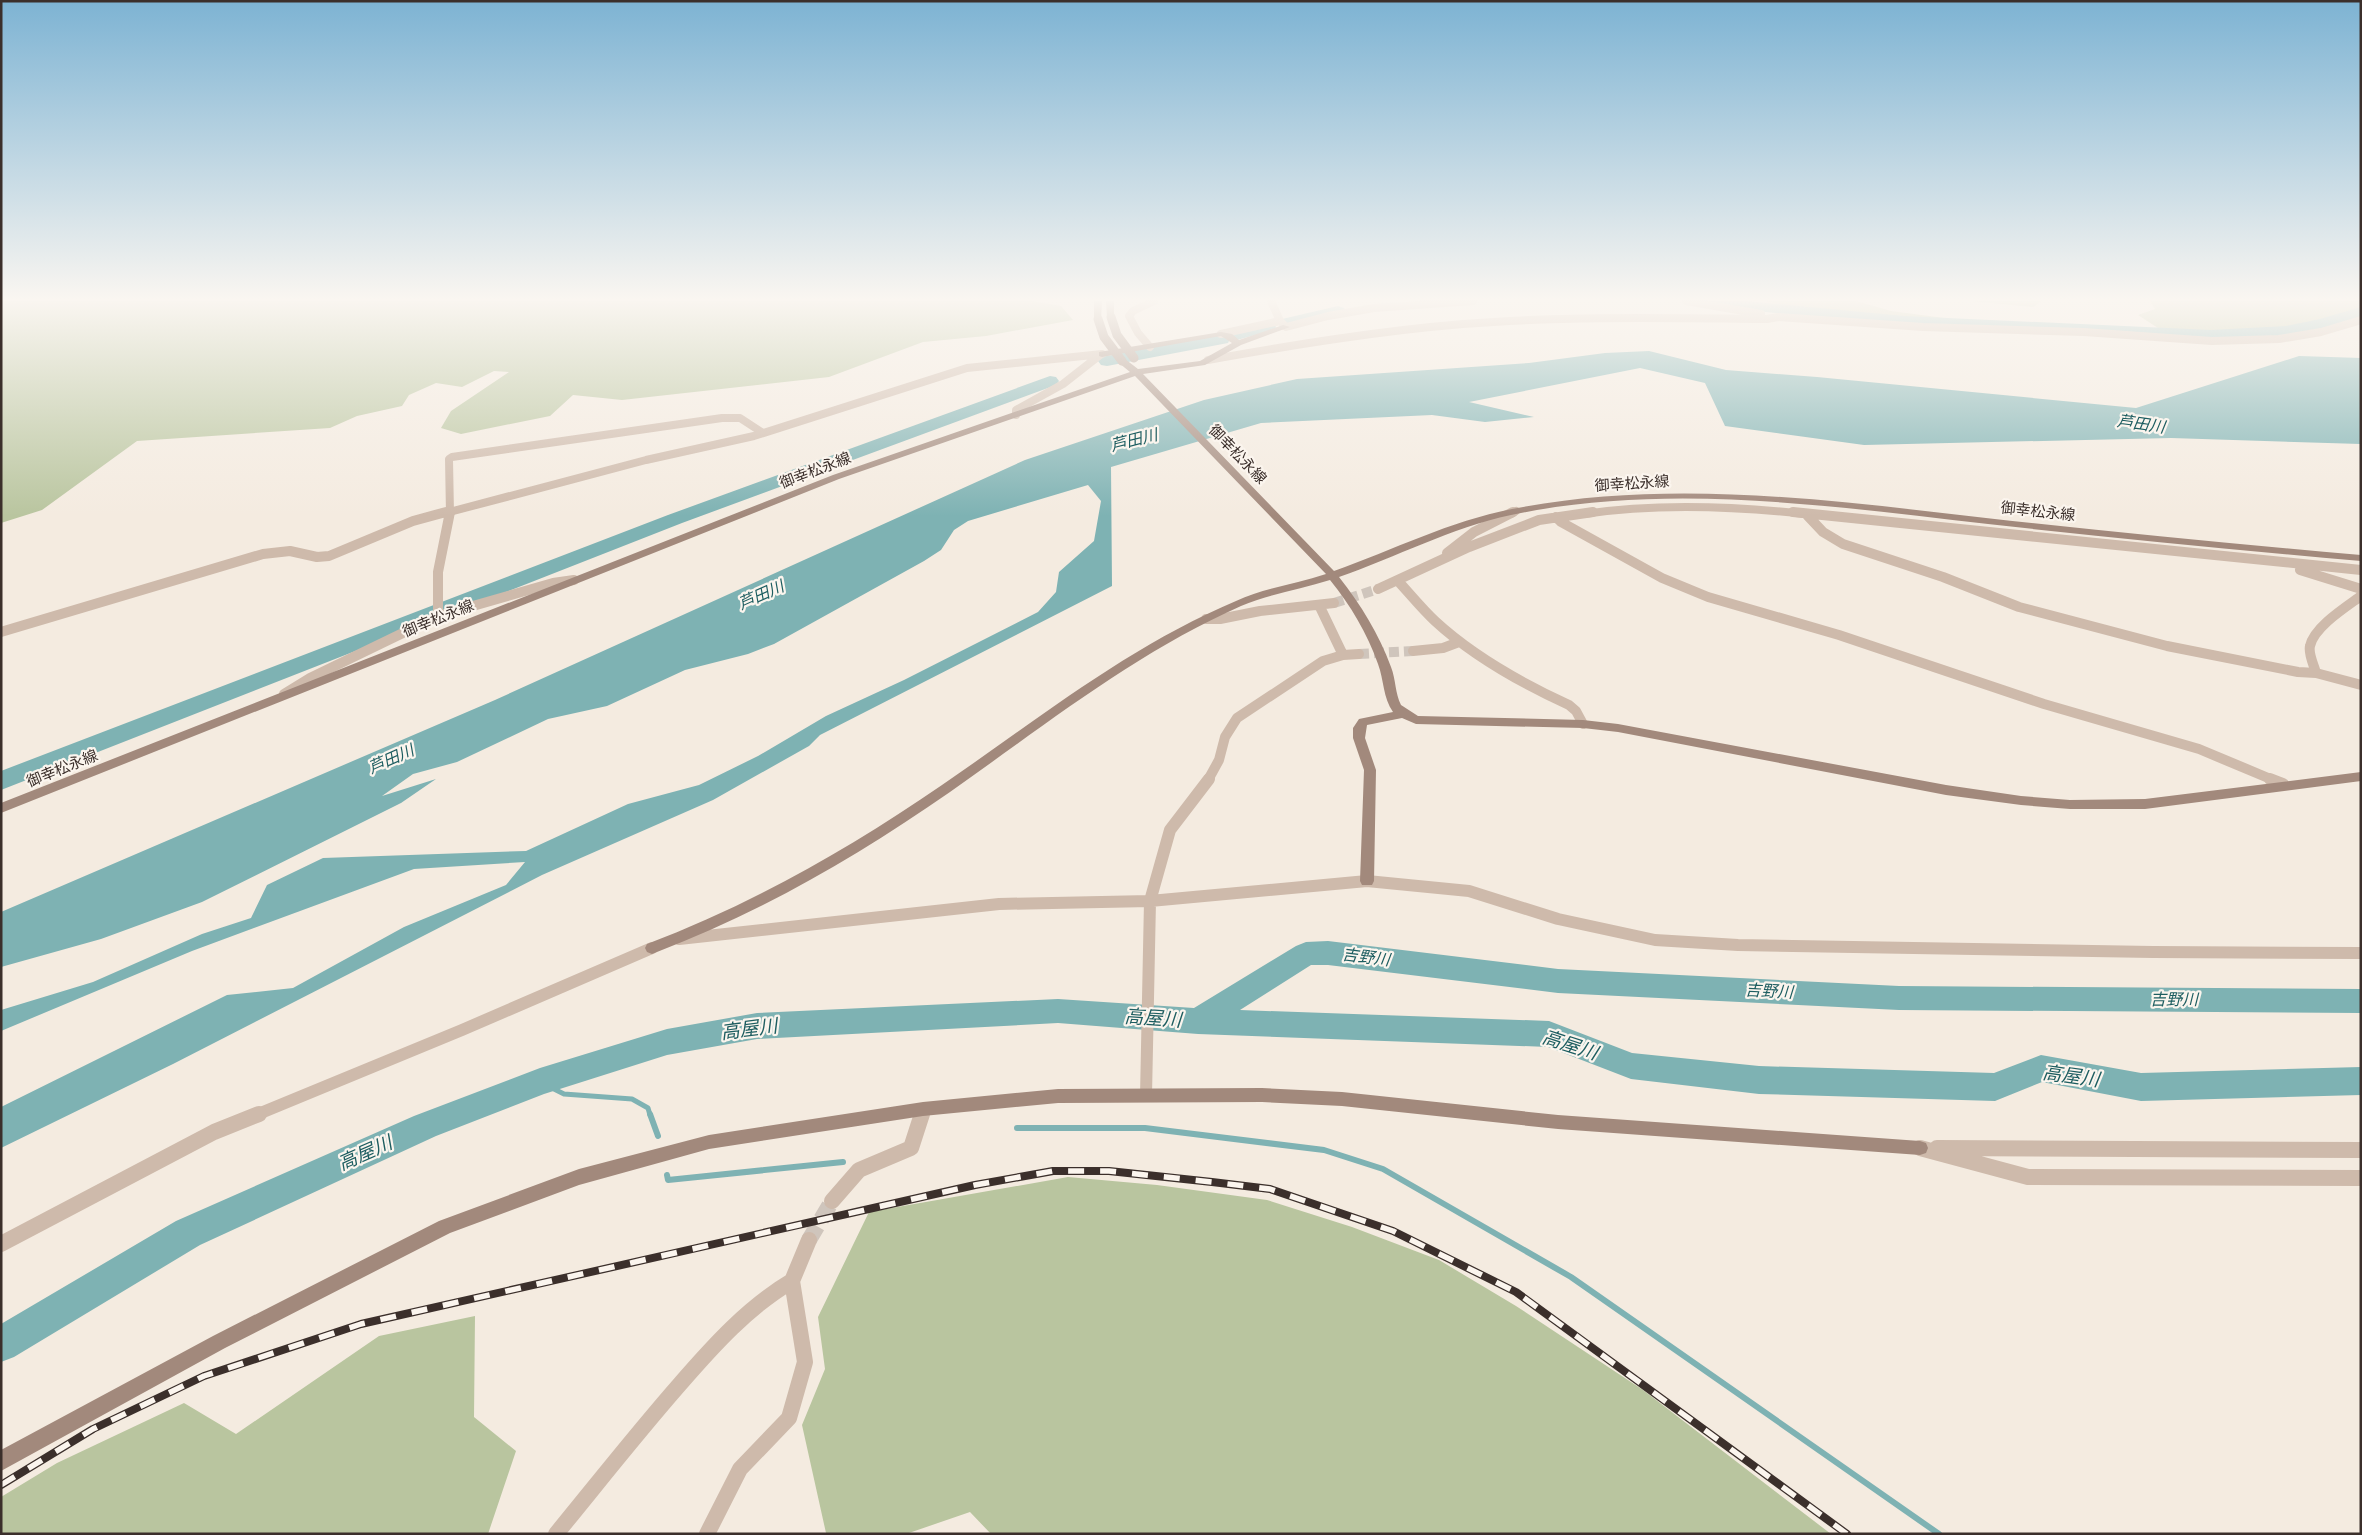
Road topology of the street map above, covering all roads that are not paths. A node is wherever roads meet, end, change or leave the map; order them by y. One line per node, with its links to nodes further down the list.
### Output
1 (1137, 372): 16 (street, 御幸松永線)
2 (952, 373): 6 (street)
3 (1078, 373): 5 (street)
4 (1135, 373): 5 (street, 御幸松永線)
5 (1016, 416): 17 (street, 御幸松永線)
6 (763, 432): 8 (street); 8 (street)
7 (1712, 496): 9 (street, 御幸松永線); 10 (street); 12 (street, 御幸松永線)
8 (450, 512): 24 (street); 26 (street)
9 (1516, 512): 13 (street); 16 (street, 御幸松永線)
10 (1802, 513): 11 (street); 14 (street); 31 (street)
11 (1556, 517): 13 (street); 37 (street)
12 (2361, 558)
13 (1441, 561): 18 (street)
14 (2254, 561): 15 (street); 20 (street)
15 (2361, 570)
16 (1333, 576): 25 (street); 34 (street)
17 (574, 580): 24 (street); 33 (street, 御幸松永線)
18 (1398, 581): 19 (street); 27 (street)
19 (1378, 589)
20 (2361, 589)
21 (2361, 596): 31 (street)
22 (1334, 603): 23 (street)
23 (1320, 607): 25 (street); 30 (street)
24 (438, 612): 33 (street)
25 (1206, 619): 41 (street)
26 (1, 632)
27 (1460, 642): 28 (street); 35 (street)
28 (1413, 651)
29 (1359, 654): 30 (street)
30 (1343, 655): 40 (street)
31 (2316, 674): 32 (street)
32 (2361, 685)
33 (280, 697): 38 (street, 御幸松永線)
34 (1402, 714): 35 (street); 39 (street)
35 (1583, 724): 37 (street)
36 (2361, 776): 37 (street)
37 (2283, 784)
38 (1, 808)
39 (1367, 881): 40 (street); 43 (street)
40 (1150, 903): 41 (street); 44 (street)
41 (679, 939): 42 (street)
42 (652, 948): 51 (street)
43 (2361, 953)
44 (1146, 1096): 45 (street); 46 (street)
45 (923, 1109): 49 (street); 53 (street)
46 (1920, 1148): 47 (street); 48 (street)
47 (2361, 1150)
48 (2361, 1178)
49 (832, 1202)
50 (809, 1240): 52 (street)
51 (1, 1244)
52 (792, 1281): 54 (street); 55 (street)
53 (1, 1461)
54 (556, 1534)
55 (707, 1534)

